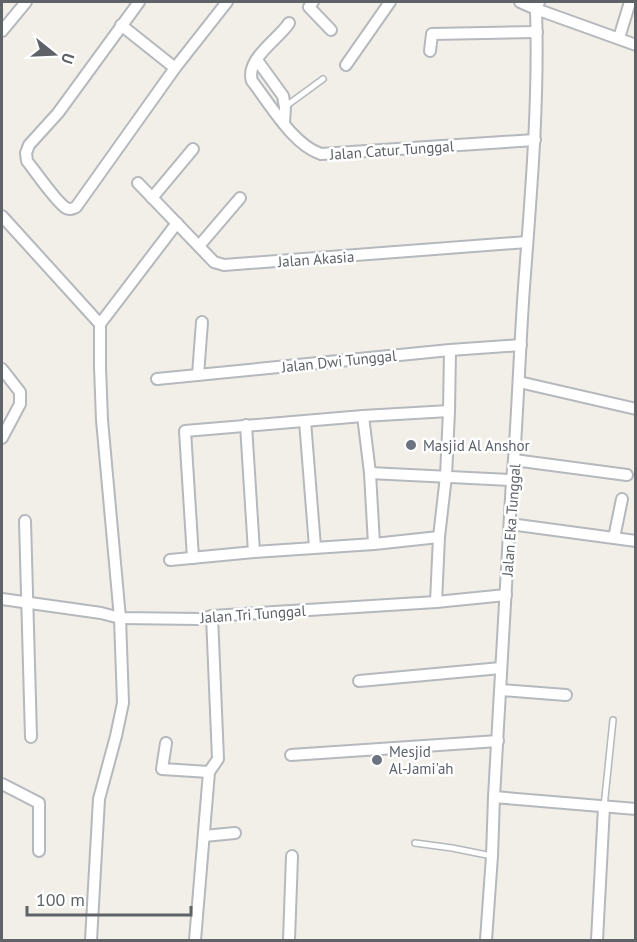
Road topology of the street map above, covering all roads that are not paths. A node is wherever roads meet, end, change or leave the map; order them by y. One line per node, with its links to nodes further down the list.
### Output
1 (26, 2): 12 (street)
2 (139, 2): 10 (street)
3 (227, 2): 19 (street)
4 (313, 2): 11 (street)
5 (390, 2): 18 (street)
6 (520, 2): 8 (street)
7 (630, 2): 14 (street)
8 (538, 5): 13 (street, Jalan Eka Tunggal); 14 (street)
9 (289, 23): 17 (street)
10 (121, 25): 19 (street); 19 (street)
11 (330, 30)
12 (2, 31)
13 (537, 32): 16 (street); 23 (street, Jalan Eka Tunggal)
14 (619, 38): 15 (street)
15 (636, 45)
16 (430, 51)
17 (257, 60): 21 (street); 22 (street, Jalan Catur Tunggal)
18 (346, 65)
19 (175, 68)
20 (323, 79): 21 (lane)
21 (285, 106): 22 (street)
22 (284, 123): 23 (street, Jalan Catur Tunggal)
23 (535, 140): 30 (street, Jalan Eka Tunggal)
24 (193, 149): 26 (street)
25 (138, 183): 26 (street, Jalan Akasia)
26 (152, 198): 29 (street, Jalan Akasia)
27 (240, 198): 31 (street)
28 (2, 216): 33 (street)
29 (177, 223): 31 (street, Jalan Akasia); 33 (street)
30 (527, 242): 31 (street, Jalan Akasia); 34 (street, Jalan Eka Tunggal)
31 (199, 246)
32 (202, 322): 37 (street)
33 (100, 324): 67 (street)
34 (521, 345): 35 (street, Jalan Dwi Tunggal); 39 (street, Jalan Eka Tunggal)
35 (450, 350): 37 (street, Jalan Dwi Tunggal); 41 (street)
36 (2, 369): 45 (street)
37 (198, 375): 38 (street, Jalan Dwi Tunggal)
38 (158, 379)
39 (519, 382): 40 (street); 46 (street, Jalan Eka Tunggal)
40 (636, 409)
41 (449, 411): 42 (street); 49 (street)
42 (363, 416): 43 (street); 47 (street)
43 (305, 421): 44 (street); 58 (street)
44 (246, 425): 59 (street); 60 (street)
45 (2, 438)
46 (514, 460): 48 (street); 50 (street, Jalan Eka Tunggal)
47 (370, 473): 49 (street); 57 (street)
48 (627, 475)
49 (446, 476): 50 (street); 54 (street)
50 (512, 480): 53 (street, Jalan Eka Tunggal)
51 (622, 499): 55 (street)
52 (25, 521): 65 (street)
53 (510, 524): 55 (street); 62 (street, Jalan Eka Tunggal)
54 (440, 537): 57 (street); 64 (street)
55 (614, 538): 56 (street)
56 (636, 542)
57 (374, 544): 58 (street)
58 (315, 547): 59 (street)
59 (254, 552): 60 (street)
60 (193, 558): 61 (street)
61 (170, 560)
62 (506, 595): 64 (street, Jalan Tri Tunggal); 68 (street, Jalan Eka Tunggal)
63 (2, 599): 65 (street, Jalan Tri Tunggal)
64 (436, 602): 66 (street, Jalan Tri Tunggal)
65 (26, 603): 67 (street, Jalan Tri Tunggal); 73 (street)
66 (213, 616): 67 (street, Jalan Tri Tunggal); 77 (street)
67 (120, 618): 88 (street)
68 (501, 668): 69 (street); 70 (street, Jalan Eka Tunggal)
69 (359, 681)
70 (501, 690): 71 (street); 74 (street, Jalan Eka Tunggal)
71 (566, 695)
72 (613, 720): 80 (lane)
73 (31, 737)
74 (498, 741): 76 (street); 79 (street, Jalan Eka Tunggal)
75 (166, 743): 77 (street)
76 (291, 755)
77 (209, 772): 83 (street)
78 (2, 784): 85 (street)
79 (494, 797): 80 (street); 87 (street, Jalan Eka Tunggal)
80 (604, 807): 81 (street); 92 (street)
81 (636, 809)
82 (235, 833): 83 (street)
83 (204, 836): 89 (street)
84 (415, 843): 87 (lane)
85 (39, 851)
86 (292, 856): 90 (street)
87 (492, 856): 91 (street, Jalan Eka Tunggal)
88 (91, 940)
89 (195, 940)
90 (289, 940)
91 (486, 940)
92 (597, 940)

